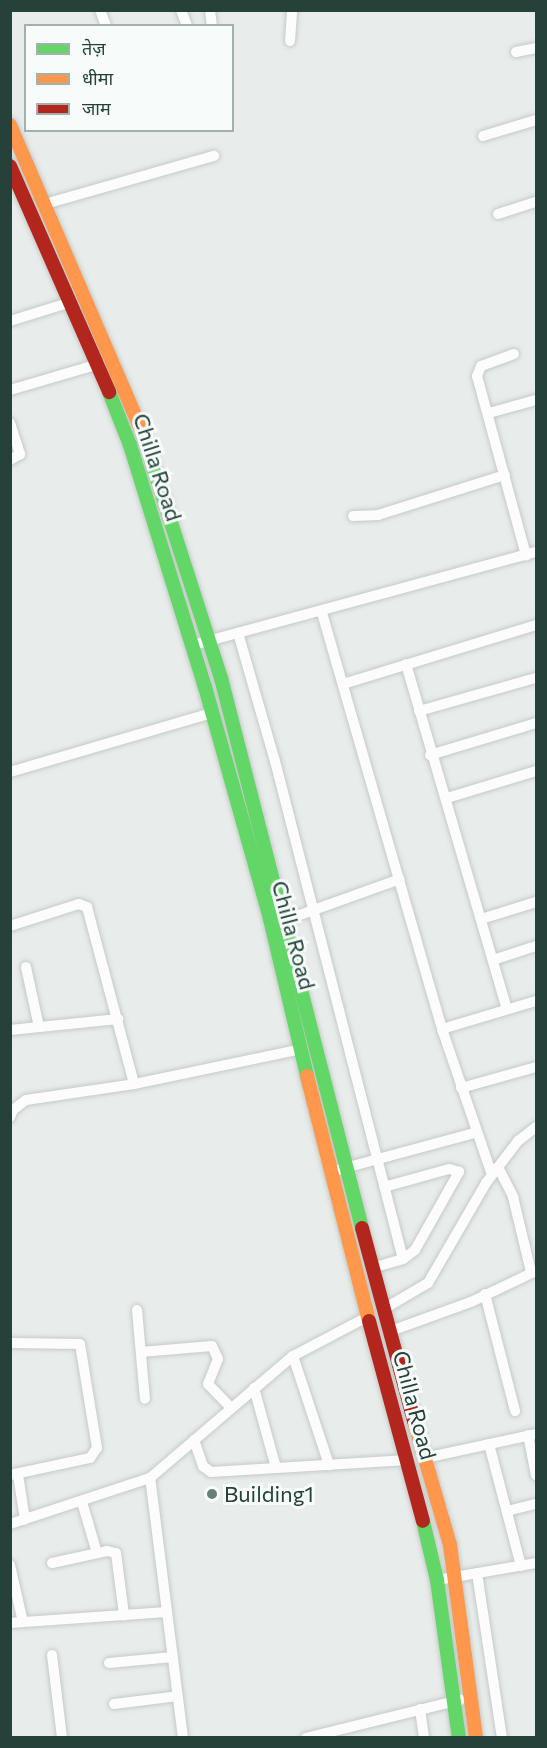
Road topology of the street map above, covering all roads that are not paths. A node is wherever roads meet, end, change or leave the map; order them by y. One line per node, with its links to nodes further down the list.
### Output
1 (292, 10): 2 (street)
2 (290, 41)
3 (537, 48): 4 (street)
4 (516, 52)
5 (537, 120): 7 (street)
6 (11, 127): 11 (main road)
7 (483, 136)
8 (214, 156): 11 (street)
9 (10, 166): 13 (main road, Chilla Road)
10 (537, 202): 12 (street)
11 (45, 204): 15 (main road)
12 (498, 214)
13 (71, 302): 14 (street); 16 (main road, Chilla Road)
14 (10, 321)
15 (103, 336): 16 (main road); 30 (main road)
16 (90, 343): 18 (main road, Chilla Road)
17 (514, 354): 21 (street)
18 (99, 364): 19 (street); 31 (main road, Chilla Road)
19 (10, 390)
20 (537, 400): 21 (street)
21 (489, 413): 24 (street)
22 (10, 423): 23 (street)
23 (10, 460)
24 (505, 475): 25 (street); 26 (street)
25 (353, 516)
26 (531, 554): 27 (street)
27 (322, 613): 29 (street); 34 (street)
28 (537, 625): 32 (street)
29 (238, 633): 30 (street); 44 (street)
30 (209, 641): 31 (street); 46 (main road)
31 (193, 645): 36 (main road, Chilla Road)
32 (406, 664): 34 (street); 35 (street)
33 (537, 678): 35 (street)
34 (343, 684): 42 (street)
35 (419, 711): 38 (street)
36 (212, 713): 40 (street); 47 (main road, Chilla Road)
37 (537, 723): 38 (street)
38 (430, 755): 41 (street)
39 (537, 771): 41 (street)
40 (10, 772)
41 (447, 798): 45 (street)
42 (400, 879): 44 (street); 58 (street)
43 (537, 903): 45 (street)
44 (312, 912): 46 (street); 67 (street)
45 (481, 919): 50 (street)
46 (286, 920): 47 (street); 54 (main road)
47 (272, 924): 55 (main road, Chilla Road)
48 (10, 926): 56 (street)
49 (537, 946): 50 (street)
50 (493, 960): 53 (street)
51 (26, 967): 57 (street)
52 (537, 1000): 53 (street)
53 (507, 1009): 58 (street)
54 (308, 1010): 55 (main road); 68 (main road)
55 (293, 1012): 60 (main road, Chilla Road)
56 (118, 1019): 57 (street); 62 (street)
57 (39, 1027): 59 (street)
58 (442, 1029): 63 (street)
59 (10, 1030)
60 (302, 1049): 62 (street); 70 (main road, Chilla Road)
61 (537, 1067): 63 (street)
62 (134, 1084): 64 (street)
63 (461, 1088): 66 (street)
64 (10, 1117)
65 (537, 1128): 69 (street)
66 (475, 1133): 67 (street); 69 (street)
67 (377, 1161): 68 (street); 71 (street)
68 (347, 1169): 70 (street); 73 (main road)
69 (495, 1171): 74 (street); 77 (street)
70 (330, 1172): 77 (main road, Chilla Road)
71 (384, 1187): 72 (street); 72 (street)
72 (403, 1259): 73 (street)
73 (372, 1268): 77 (main road)
74 (534, 1272): 75 (street)
75 (485, 1294): 78 (street); 85 (street)
76 (137, 1310): 80 (street)
77 (376, 1313): 78 (main road); 81 (street); 90 (main road, Chilla Road)
78 (388, 1332): 89 (main road)
79 (11, 1343): 93 (street)
80 (141, 1352): 83 (street); 84 (street)
81 (293, 1356): 82 (street); 91 (street)
82 (254, 1388): 84 (street); 92 (street)
83 (145, 1399)
84 (231, 1408): 87 (street)
85 (515, 1411)
86 (532, 1435): 88 (street); 94 (street)
87 (194, 1440): 92 (street); 95 (street)
88 (489, 1444): 89 (street); 98 (street)
89 (425, 1458): 107 (main road)
90 (408, 1460): 91 (street); 108 (main road, Chilla Road)
91 (329, 1465): 92 (street)
92 (276, 1468)
93 (14, 1475): 99 (street)
94 (537, 1475)
95 (150, 1478): 96 (street); 109 (street)
96 (82, 1502): 99 (street); 101 (street)
97 (537, 1504): 98 (street)
98 (507, 1511): 105 (street)
99 (25, 1519): 100 (street)
100 (10, 1524)
101 (97, 1553): 102 (street); 110 (street)
102 (52, 1563)
103 (537, 1563): 105 (street)
104 (10, 1565): 111 (street)
105 (520, 1566): 106 (street)
106 (477, 1573): 107 (street); 128 (street)
107 (457, 1577): 108 (street); 117 (main road)
108 (437, 1580): 118 (main road, Chilla Road)
109 (166, 1612): 110 (street); 114 (street)
110 (124, 1615): 111 (street)
111 (23, 1622): 112 (street)
112 (10, 1623)
113 (52, 1655): 122 (street)
114 (173, 1657): 115 (street); 116 (street)
115 (109, 1663)
116 (178, 1696): 119 (street); 123 (street)
117 (472, 1700): 118 (street); 127 (main road)
118 (453, 1701): 120 (street); 126 (main road, Chilla Road)
119 (114, 1704)
120 (420, 1709): 121 (street); 125 (street)
121 (351, 1732): 124 (street)
122 (62, 1737)
123 (183, 1737)
124 (306, 1737)
125 (424, 1737)
126 (459, 1737)
127 (476, 1737)
128 (502, 1737)

